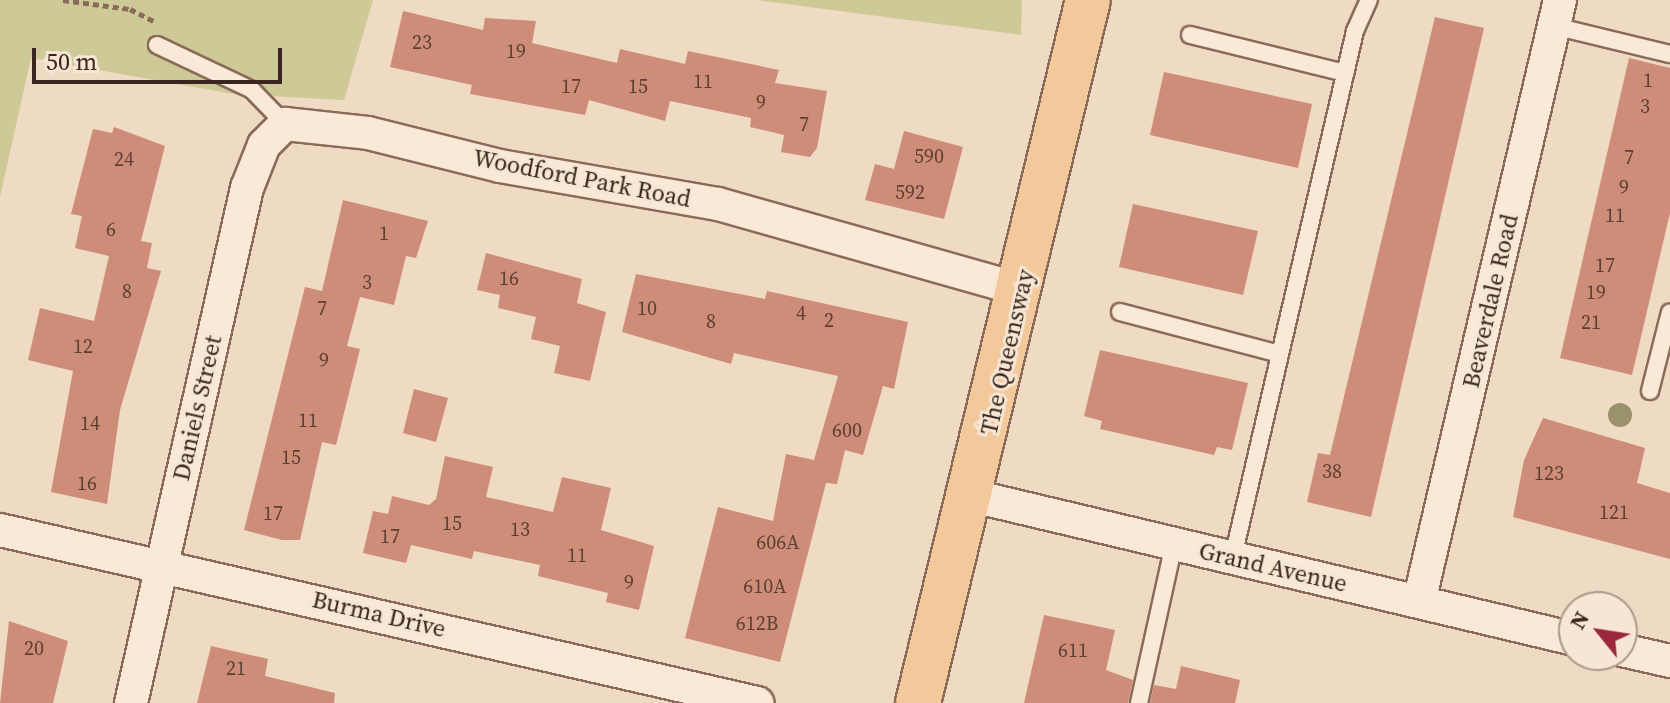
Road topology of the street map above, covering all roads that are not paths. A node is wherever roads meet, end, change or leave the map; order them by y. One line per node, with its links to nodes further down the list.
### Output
1 (1088, 0): 9 (main road, The Queensway)
2 (1369, 0): 7 (lane)
3 (1557, 13): 6 (lane); 19 (street, Beaverdale Road)
4 (1190, 35): 7 (lane)
5 (157, 45): 8 (lane)
6 (1670, 54)
7 (1345, 73): 12 (lane)
8 (285, 124): 9 (street, Woodford Park Road); 18 (street, Daniels Street)
9 (1022, 290): 14 (main road, The Queensway)
10 (1120, 312): 12 (lane)
11 (1670, 312): 13 (lane)
12 (1280, 354): 17 (lane)
13 (1650, 391)
14 (973, 496): 16 (street, Grand Avenue); 25 (main road, The Queensway)
15 (0, 530): 18 (street, Burma Drive)
16 (1174, 544): 17 (street, Grand Avenue); 26 (lane)
17 (1233, 557): 19 (street, Grand Avenue)
18 (161, 564): 23 (street, Daniels Street); 24 (street, Burma Drive)
19 (1419, 602): 20 (street, Grand Avenue)
20 (1558, 635)
21 (1638, 654): 22 (street)
22 (1670, 661)
23 (131, 703)
24 (757, 703)
25 (918, 703)
26 (1139, 703)

